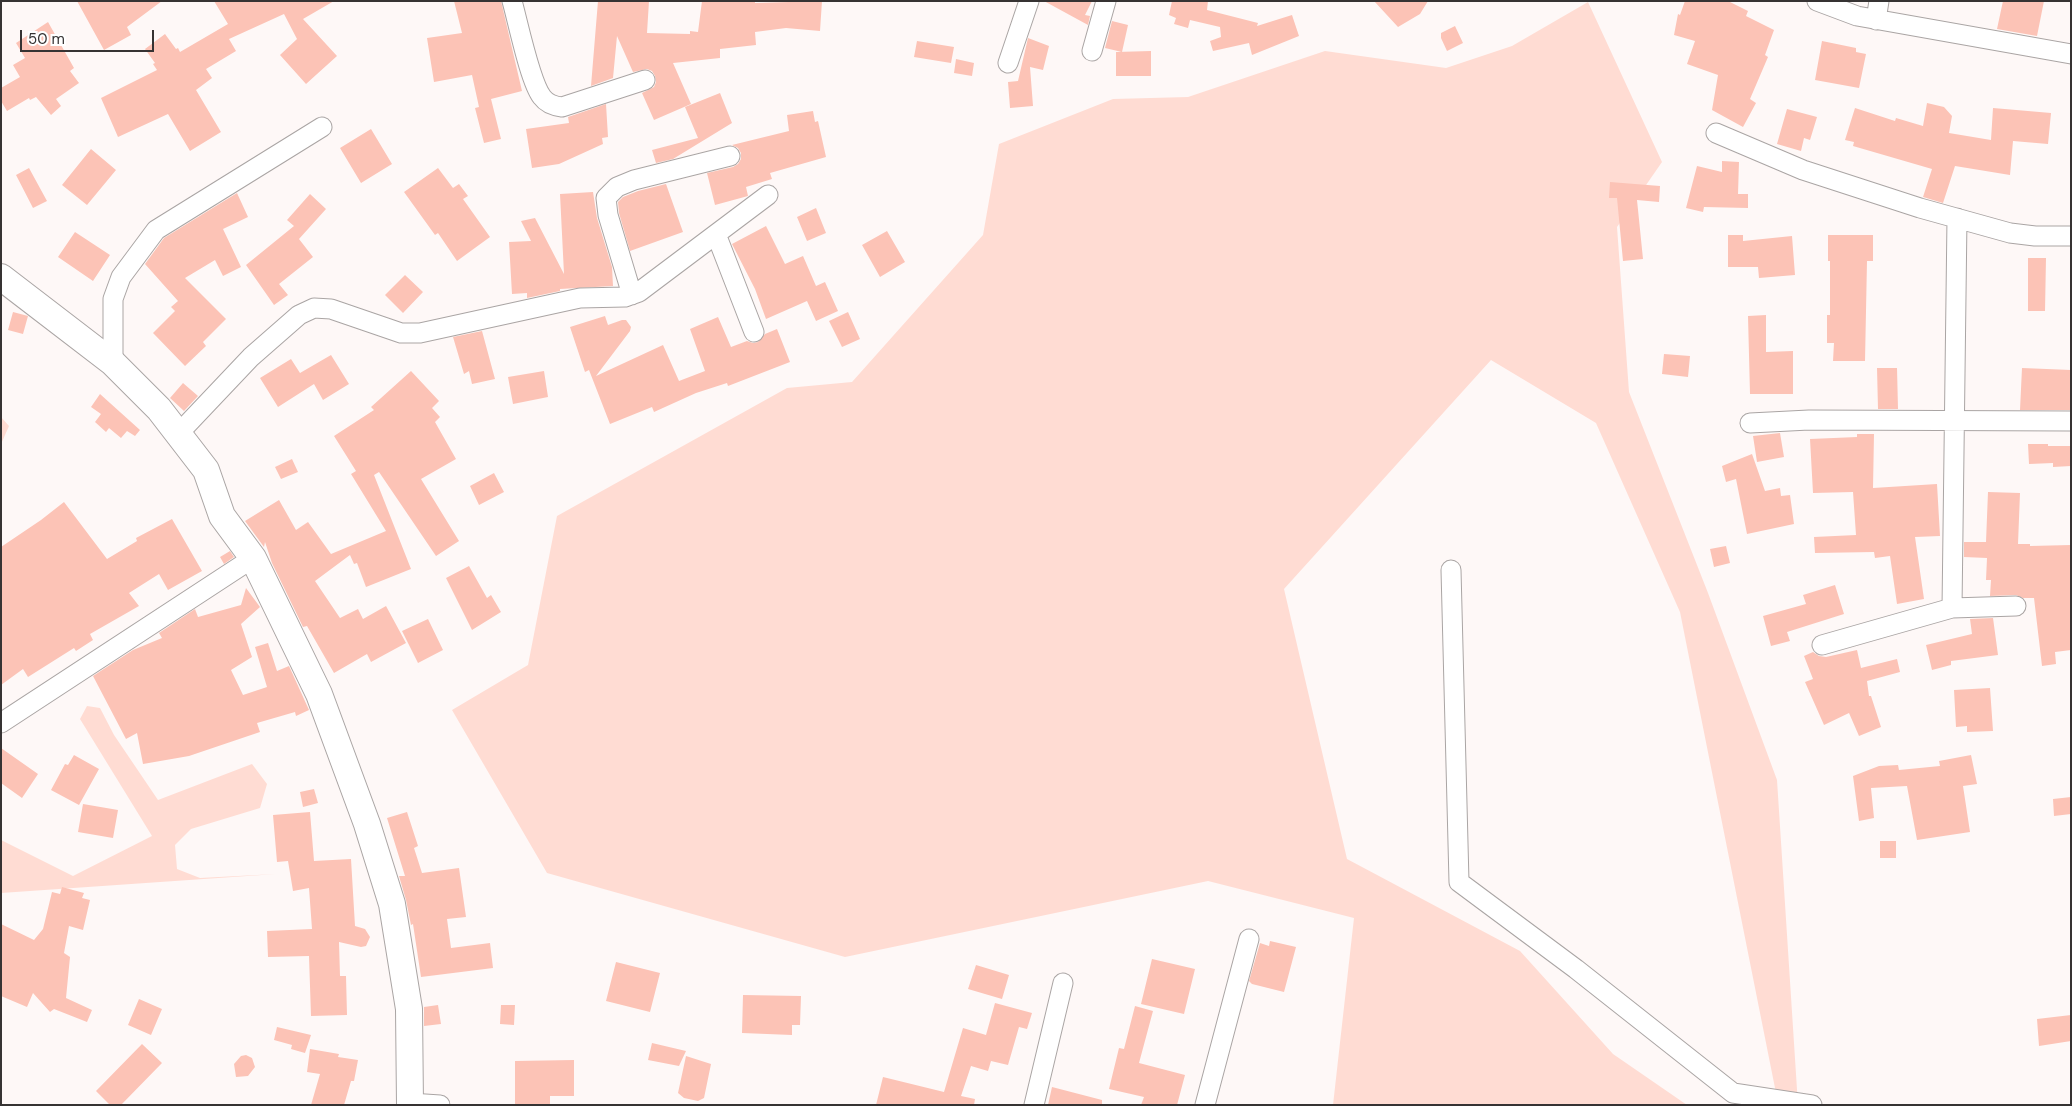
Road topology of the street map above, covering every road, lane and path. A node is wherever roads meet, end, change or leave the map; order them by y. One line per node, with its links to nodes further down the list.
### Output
1 (512, 1): 10 (street)
2 (1029, 1): 9 (street)
3 (1106, 1): 7 (street)
4 (1817, 1): 6 (street)
5 (1879, 1): 6 (street)
6 (1876, 20): 8 (street)
7 (1092, 51)
8 (2071, 54)
9 (1008, 62)
10 (645, 80)
11 (322, 127): 21 (street)
12 (1716, 134): 15 (street)
13 (730, 156): 19 (street)
14 (768, 195): 16 (street)
15 (1957, 218): 17 (street); 22 (street)
16 (716, 234): 19 (street); 20 (street)
17 (2071, 236)
18 (1, 277): 21 (street)
19 (632, 296): 25 (street)
20 (754, 332)
21 (113, 363): 25 (street)
22 (1954, 419): 23 (street); 24 (street); 29 (street)
23 (2071, 421)
24 (1750, 423)
25 (179, 433): 26 (street)
26 (253, 558): 31 (street); 34 (street)
27 (1451, 570): 38 (street)
28 (2016, 606): 29 (street)
29 (1952, 608): 30 (street)
30 (1822, 645)
31 (1, 722)
32 (1249, 939): 37 (street)
33 (1063, 983): 36 (street)
34 (410, 1104): 35 (street)
35 (440, 1105)
36 (1034, 1105)
37 (1205, 1105)
38 (1812, 1105)

